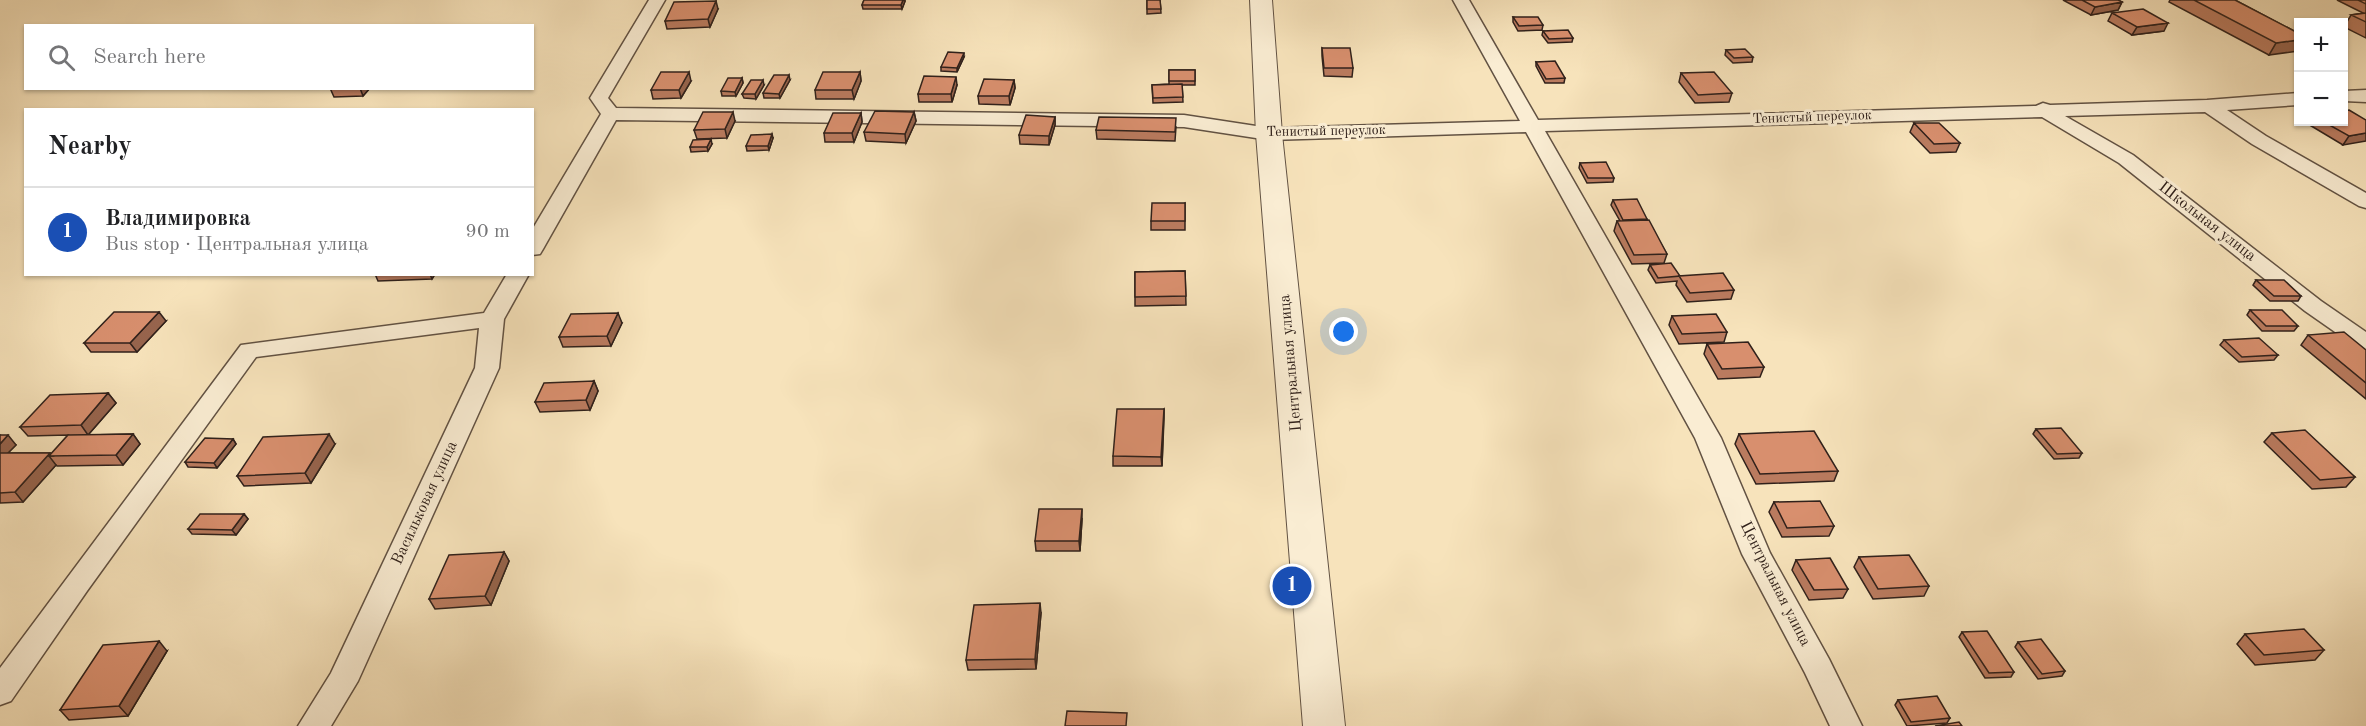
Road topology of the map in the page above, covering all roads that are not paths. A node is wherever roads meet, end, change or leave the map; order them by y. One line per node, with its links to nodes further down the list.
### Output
1 (657, 0): 9 (street)
2 (1261, 0): 11 (street, Центральная улица)
3 (1461, 0): 10 (street, Центральная улица)
4 (2348, 96): 5 (street)
5 (2366, 96)
6 (2294, 99): 7 (street, Тенистый переулок)
7 (2209, 106): 8 (street, Тенистый переулок); 12 (street)
8 (2043, 110): 10 (street, Тенистый переулок); 16 (street, Школьная улица)
9 (610, 114): 11 (street, Тенистый переулок); 13 (street)
10 (1531, 127): 11 (street, Тенистый переулок); 20 (street, Центральная улица)
11 (1269, 134): 19 (street, Центральная улица)
12 (2366, 202)
13 (534, 246)
14 (517, 276): 15 (street, Васильковая улица)
15 (492, 319): 17 (street); 18 (street, Васильковая улица)
16 (2366, 343)
17 (0, 692)
18 (314, 726)
19 (1324, 726)
20 (1846, 726)

